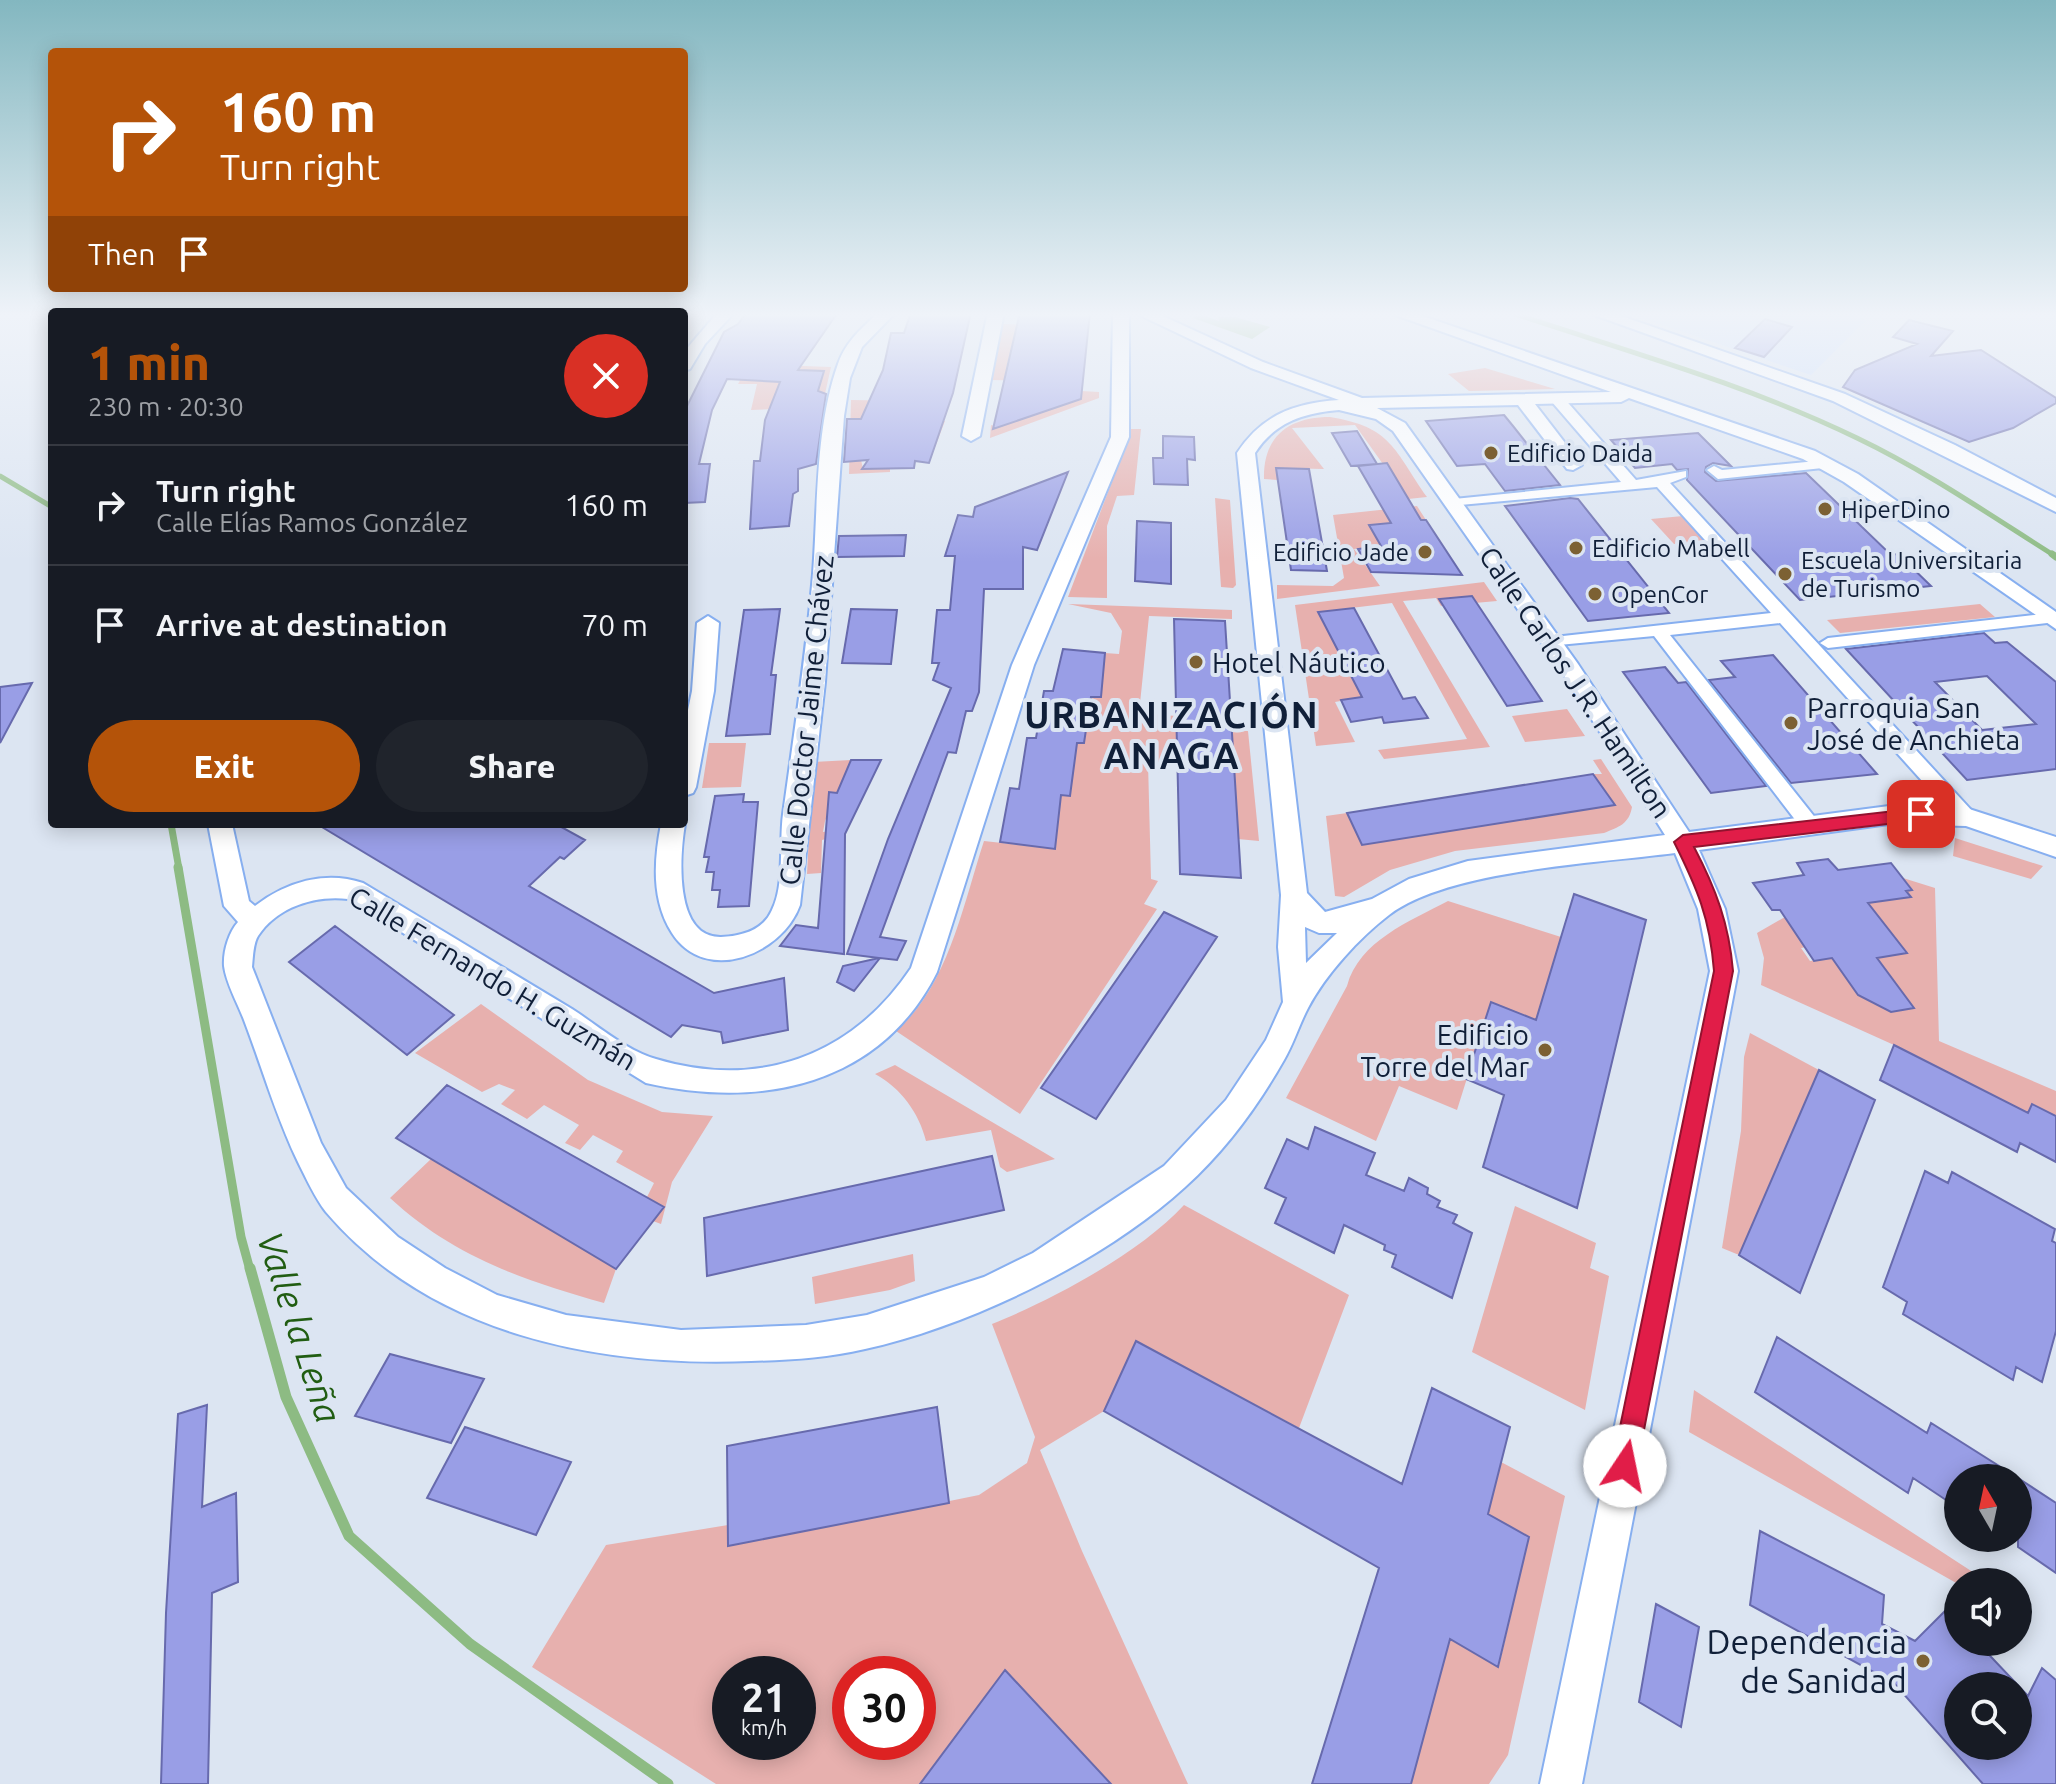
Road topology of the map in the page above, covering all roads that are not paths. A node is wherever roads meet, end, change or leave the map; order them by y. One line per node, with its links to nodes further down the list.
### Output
1 (840, 395): 35 (street, Calle Doctor Jaime Chávez)
2 (979, 395): 16 (street)
3 (1120, 395): 40 (street, Calle Fernando H. Guzmán)
4 (1317, 395): 14 (street)
5 (1332, 395): 13 (street)
6 (1632, 395): 8 (street)
7 (1833, 395): 24 (street)
8 (1637, 397): 9 (street); 17 (street)
9 (1581, 398): 10 (street)
10 (1557, 399): 11 (street); 22 (street)
11 (1523, 400): 12 (street); 18 (street)
12 (1442, 403): 13 (street); 15 (street)
13 (1361, 407): 14 (street); 15 (street, Calle Carlos J.R. Hamilton)
14 (1310, 408): 38 (street)
15 (1399, 427): 23 (street, Calle Carlos J.R. Hamilton)
16 (971, 436)
17 (1827, 464): 19 (street); 26 (street)
18 (1573, 465)
19 (1714, 470)
20 (1681, 474): 21 (street)
21 (1661, 482): 22 (street); 25 (street)
22 (1632, 485): 23 (street)
23 (1454, 503): 29 (street, Calle Carlos J.R. Hamilton)
24 (2056, 506)
25 (1784, 617): 28 (street); 32 (street)
26 (2054, 620): 30 (street)
27 (708, 623): 31 (street)
28 (1658, 631): 29 (street); 33 (street)
29 (1554, 642): 36 (street, Calle Carlos J.R. Hamilton)
30 (1828, 643)
31 (688, 767)
32 (1966, 817): 33 (street); 37 (street)
33 (1810, 825): 36 (street)
34 (221, 828): 40 (street)
35 (672, 828)
36 (1683, 842): 39 (street); 42 (street, Calle Carlos J.R. Hamilton)
37 (2056, 847)
38 (1294, 895): 39 (street); 41 (street)
39 (1380, 907): 41 (street)
40 (255, 920): 41 (street)
41 (1297, 1002)
42 (1561, 1784)

